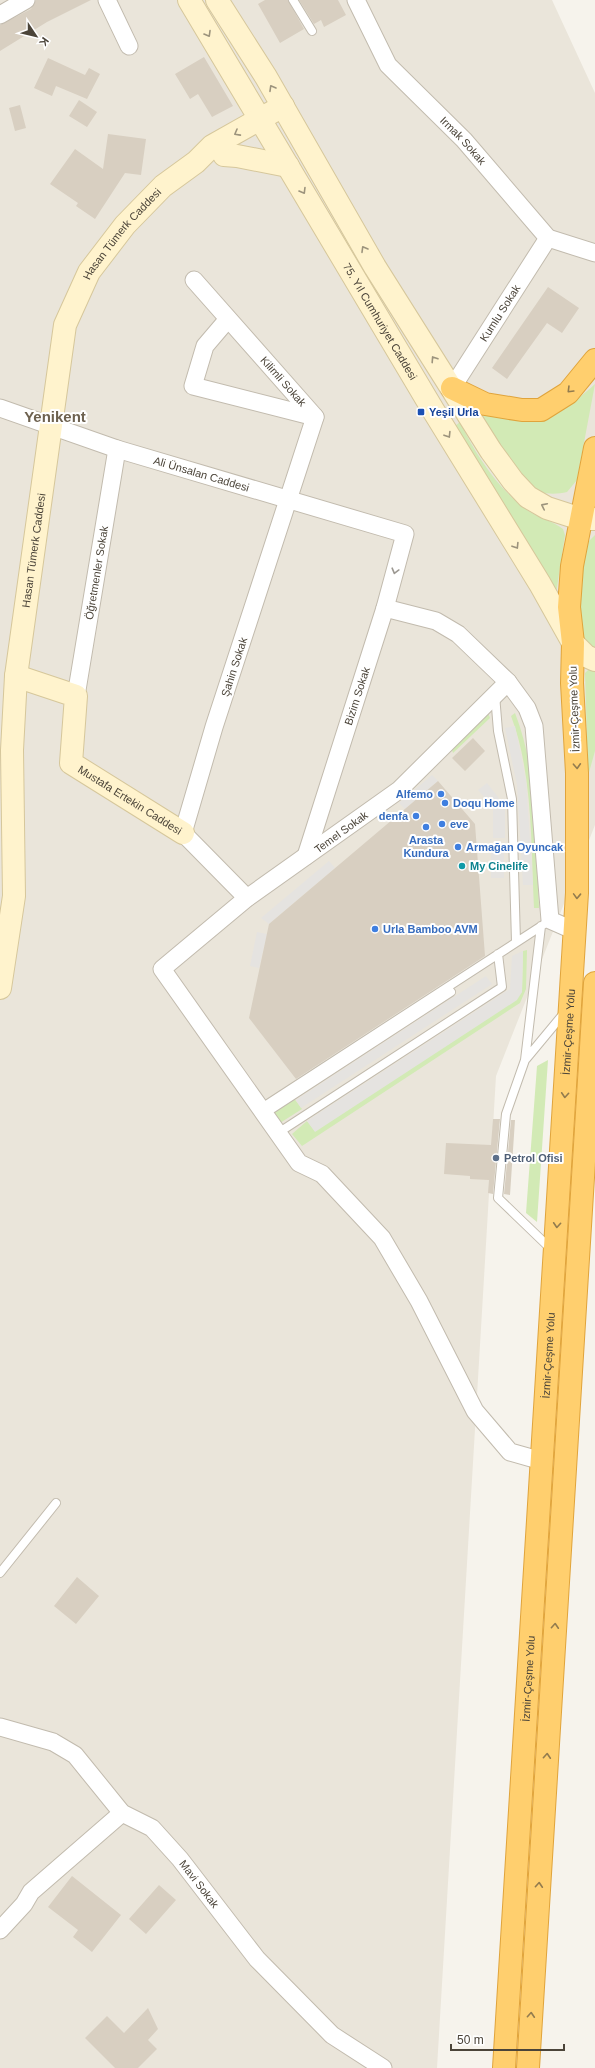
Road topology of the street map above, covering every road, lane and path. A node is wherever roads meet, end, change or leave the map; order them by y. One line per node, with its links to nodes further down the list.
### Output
1 (26, 0): 7 (street)
2 (107, 0): 9 (street)
3 (189, 0): 11 (street, 75. Yıl Cumhuriyet Caddesi, one-way to 11)
4 (217, 0): 10 (street, one-way to 4)
5 (293, 0): 8 (lane)
6 (356, 0): 15 (street, Irmak Sokak)
7 (0, 16)
8 (312, 31)
9 (129, 46)
10 (287, 114): 11 (street); 20 (street, one-way to 10)
11 (263, 127): 12 (street); 13 (street, Hasan Tümerk Caddesi, one-way to 13); 14 (street, 75. Yıl Cumhuriyet Caddesi)
12 (224, 155): 13 (street); 14 (street)
13 (196, 162): 23 (street, Hasan Tümerk Caddesi)
14 (288, 166): 30 (street, 75. Yıl Cumhuriyet Caddesi, one-way to 30)
15 (548, 238): 16 (street); 20 (street, Kumlu Sokak)
16 (595, 253)
17 (194, 280): 18 (street, Kilimli Sokak)
18 (228, 318): 22 (street, Kilimli Sokak); 22 (street)
19 (595, 360): 20 (highway, one-way to 20)
20 (452, 388): 27 (street, one-way to 20)
21 (0, 408): 23 (street, Ali Ünsalan Caddesi)
22 (315, 417): 26 (street, Kilimli Sokak)
23 (51, 425): 24 (street, Ali Ünsalan Caddesi); 32 (street, Hasan Tümerk Caddesi)
24 (117, 448): 26 (street, Ali Ünsalan Caddesi); 35 (street, Öğretmenler Sokak)
25 (595, 448): 27 (highway)
26 (288, 500): 28 (street, Ali Ünsalan Caddesi); 37 (street, Şahin Sokak)
27 (588, 519): 30 (highway, İzmir-Çeşme Yolu)
28 (405, 534): 29 (street, Bizim Sokak, one-way to 29)
29 (385, 608): 33 (street); 38 (street, Bizim Sokak)
30 (573, 643): 31 (street, 75. Yıl Cumhuriyet Caddesi); 41 (highway, İzmir-Çeşme Yolu, one-way to 41)
31 (595, 660)
32 (16, 676): 35 (street); 36 (street, Hasan Tümerk Caddesi)
33 (508, 682): 34 (street, Temel Sokak); 40 (street)
34 (496, 695): 38 (street, Temel Sokak); 42 (lane)
35 (76, 696): 37 (street, Mustafa Ertekin Caddesi)
36 (6, 748): 45 (street, Hasan Tümerk Caddesi)
37 (183, 833): 39 (street, Mustafa Ertekin Caddesi)
38 (306, 856): 39 (street, Temel Sokak)
39 (247, 898): 49 (street, Temel Sokak)
40 (546, 923): 41 (street); 42 (lane); 47 (lane)
41 (575, 931): 46 (highway, İzmir-Çeşme Yolu)
42 (516, 942): 43 (lane)
43 (498, 957): 49 (lane); 50 (lane)
44 (595, 983): 48 (highway, İzmir-Çeşme Yolu)
45 (0, 988)
46 (570, 1005): 47 (lane); 51 (highway, İzmir-Çeşme Yolu, one-way to 51)
47 (525, 1060): 51 (lane)
48 (591, 1102): 60 (highway, İzmir-Çeşme Yolu, one-way to 48)
49 (262, 1111): 50 (street)
50 (278, 1133): 52 (street)
51 (555, 1252): 52 (highway, İzmir-Çeşme Yolu)
52 (542, 1461): 59 (highway, İzmir-Çeşme Yolu)
53 (56, 1503): 54 (lane)
54 (0, 1572)
55 (0, 1727): 56 (street, Mavi Sokak)
56 (122, 1813): 57 (street); 58 (street, Mavi Sokak)
57 (0, 1930)
58 (383, 2068)
59 (504, 2068)
60 (528, 2068)

